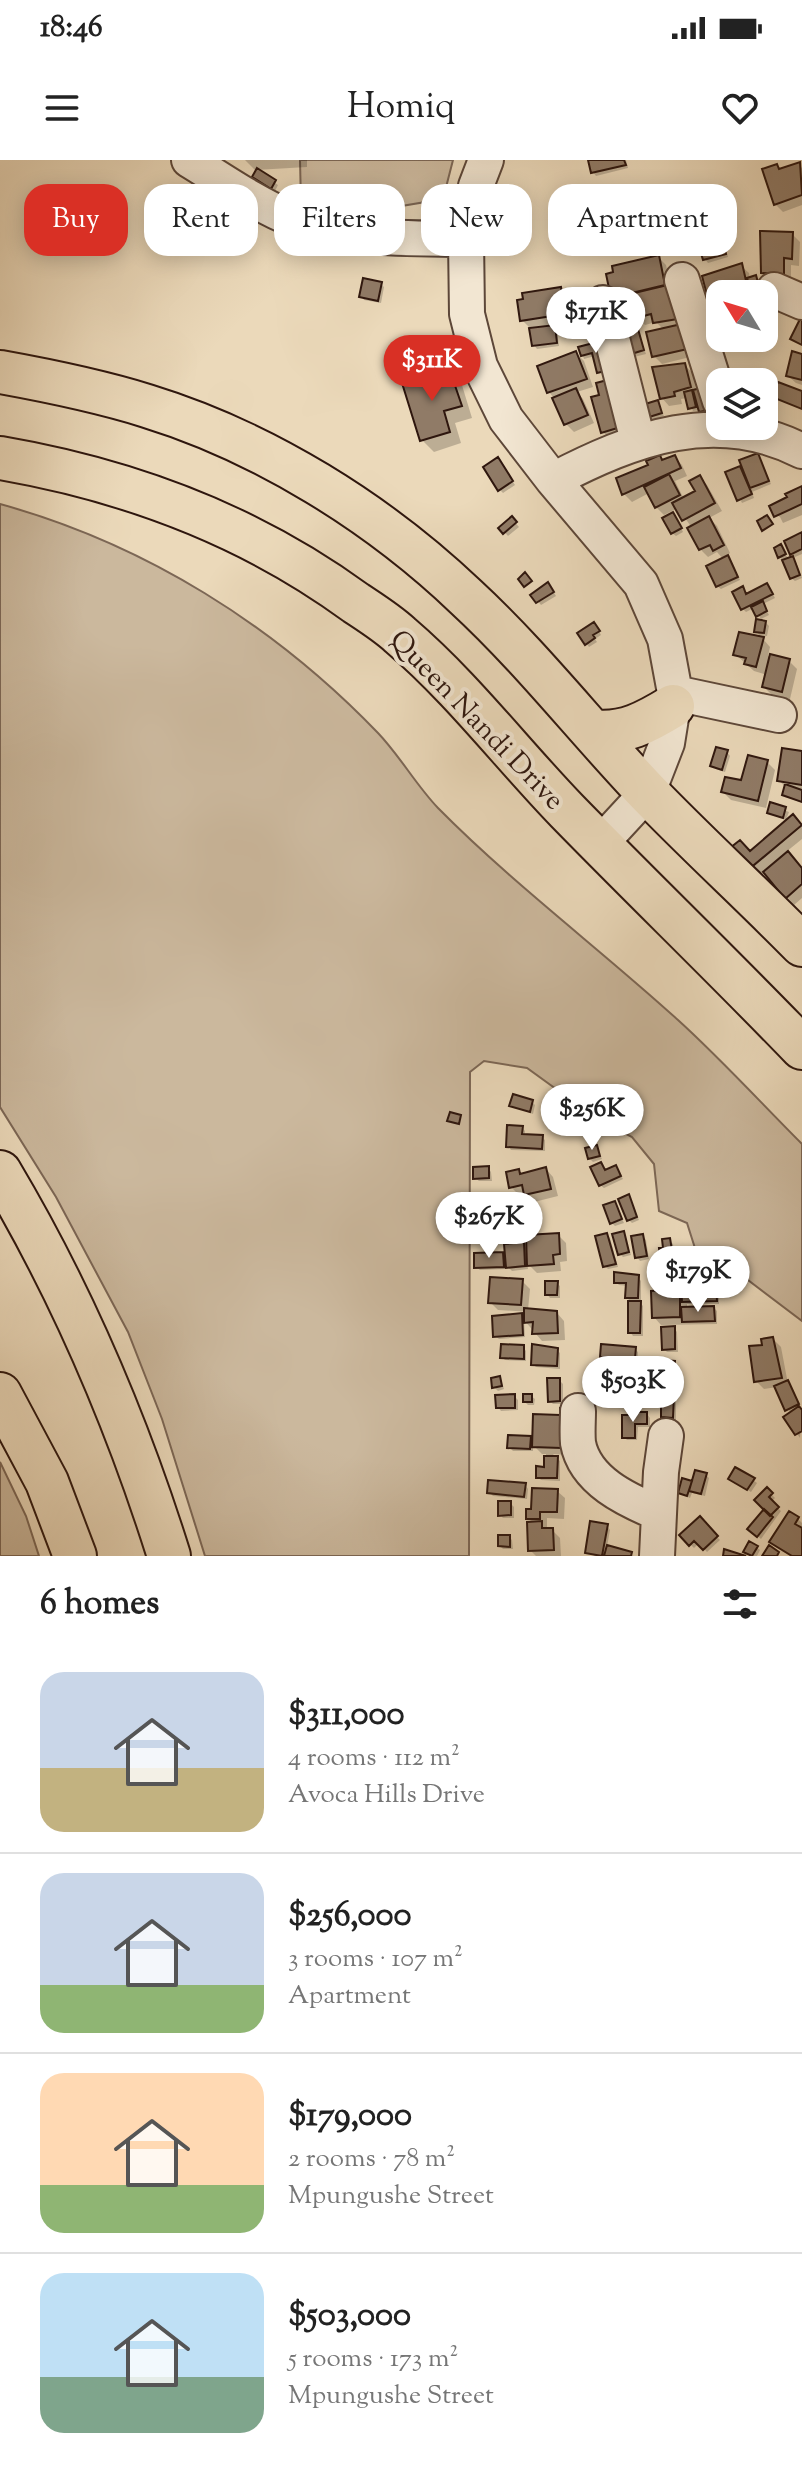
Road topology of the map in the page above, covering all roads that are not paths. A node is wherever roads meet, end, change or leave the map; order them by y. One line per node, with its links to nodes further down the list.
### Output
1 (189, 160): 4 (street)
2 (486, 160): 3 (street)
3 (477, 184)
4 (421, 238)
5 (466, 256): 15 (street)
6 (682, 280): 8 (street)
7 (603, 303): 12 (street)
8 (710, 368)
9 (0, 372): 18 (main road)
10 (706, 426): 12 (street)
11 (771, 440): 13 (street)
12 (638, 441): 15 (street)
13 (802, 451)
14 (0, 458): 20 (main road, Queen Nandi Drive)
15 (553, 480): 16 (street)
16 (674, 700): 17 (street); 18 (main road); 19 (street)
17 (779, 715)
18 (592, 731): 19 (main road)
19 (648, 792): 20 (street); 21 (main road)
20 (600, 844): 22 (main road, Queen Nandi Drive)
21 (802, 945)
22 (802, 1048)
23 (0, 1172): 29 (main road)
24 (0, 1394): 28 (main road)
25 (578, 1411): 27 (street)
26 (666, 1436): 27 (street)
27 (658, 1513): 30 (street)
28 (75, 1556)
29 (169, 1556)
30 (657, 1556)

